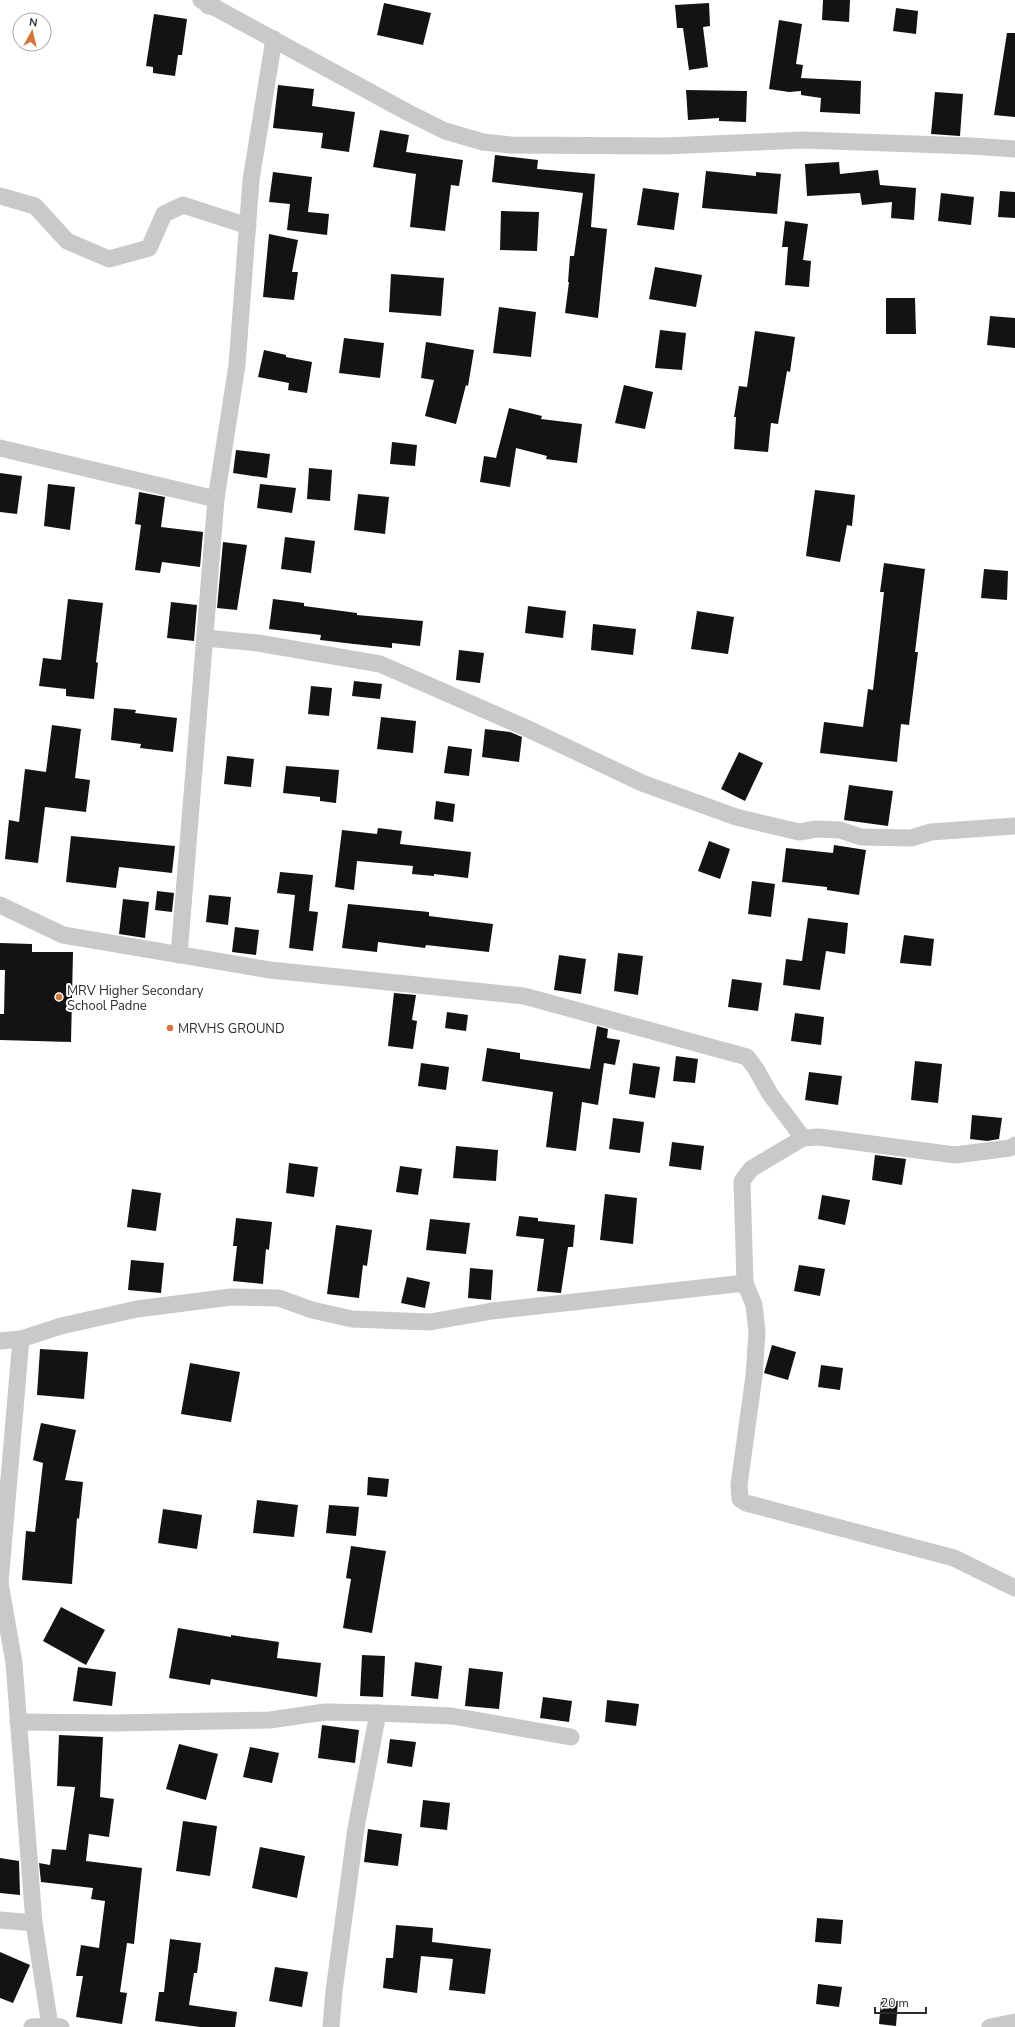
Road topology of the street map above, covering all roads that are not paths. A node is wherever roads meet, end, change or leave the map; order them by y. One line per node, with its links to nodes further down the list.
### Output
1 (207, 1): 2 (street)
2 (274, 39): 3 (street); 5 (street)
3 (1015, 149)
4 (0, 196): 5 (street)
5 (248, 226): 7 (street)
6 (0, 448): 7 (street)
7 (216, 499): 8 (street)
8 (205, 638): 9 (street); 11 (street)
9 (1015, 826)
10 (0, 905): 11 (street)
11 (179, 955): 12 (street)
12 (803, 1138): 13 (street); 14 (street)
13 (1015, 1146)
14 (745, 1283): 15 (street); 18 (street)
15 (21, 1340): 16 (street); 17 (street)
16 (0, 1341)
17 (0, 1583): 20 (street)
18 (1015, 1588)
19 (378, 1712): 20 (street); 21 (street); 27 (street)
20 (18, 1722): 23 (street)
21 (571, 1737)
22 (0, 1920): 23 (street)
23 (34, 1923): 25 (street)
24 (1015, 2022): 28 (street)
25 (55, 2026): 26 (street)
26 (32, 2027)
27 (331, 2027)
28 (990, 2027)

